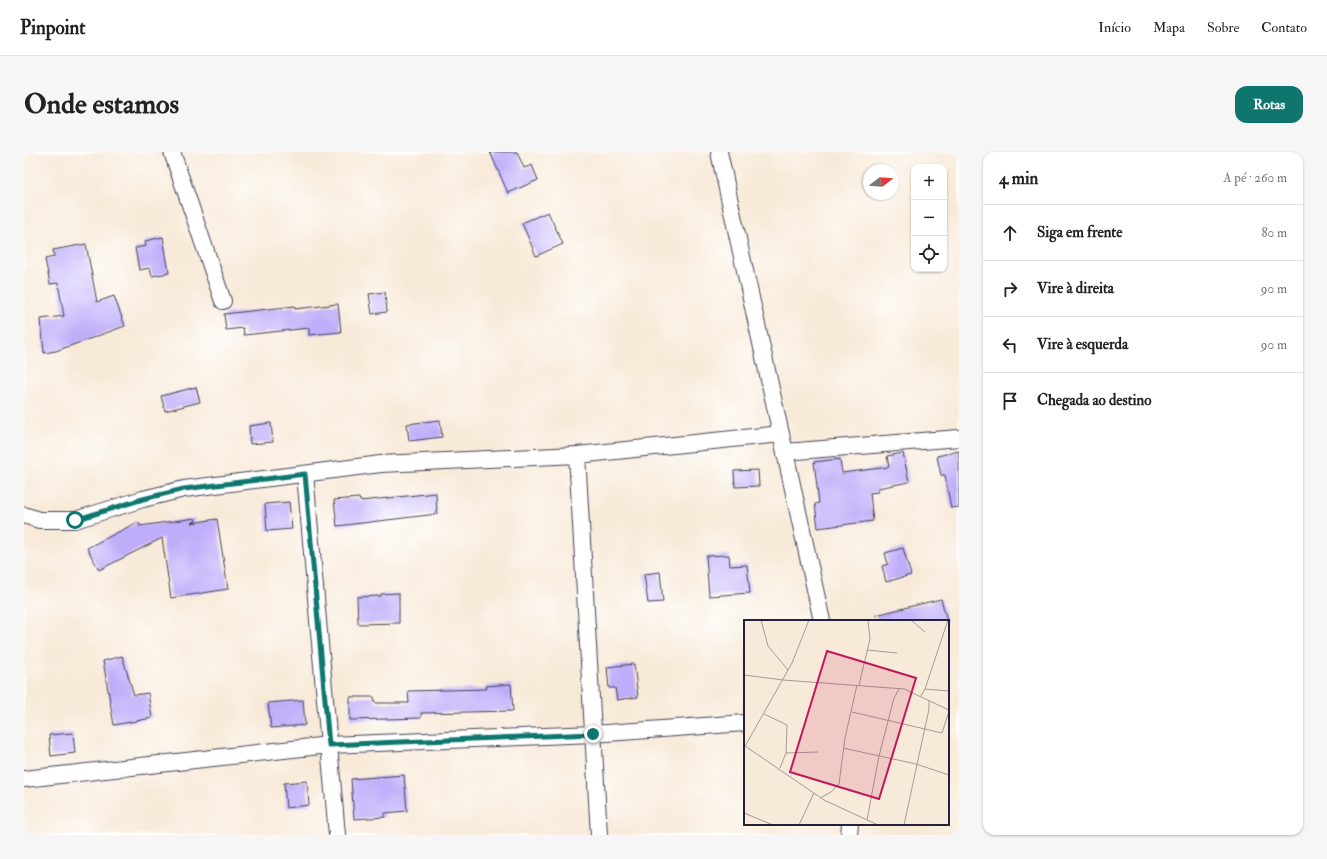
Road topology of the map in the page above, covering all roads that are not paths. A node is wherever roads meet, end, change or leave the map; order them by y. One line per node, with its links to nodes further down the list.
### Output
1 (172, 152): 3 (street)
2 (719, 152): 4 (street)
3 (223, 301)
4 (781, 434): 6 (street); 7 (street)
5 (959, 438): 6 (street)
6 (785, 452): 10 (street)
7 (577, 456): 8 (street); 12 (street)
8 (305, 474): 9 (street); 13 (street)
9 (24, 515)
10 (822, 620)
11 (744, 723): 12 (street)
12 (593, 734): 13 (street); 17 (street)
13 (329, 745): 14 (street); 16 (street)
14 (24, 779)
15 (850, 825): 18 (street)
16 (337, 835)
17 (599, 835)
18 (849, 835)

